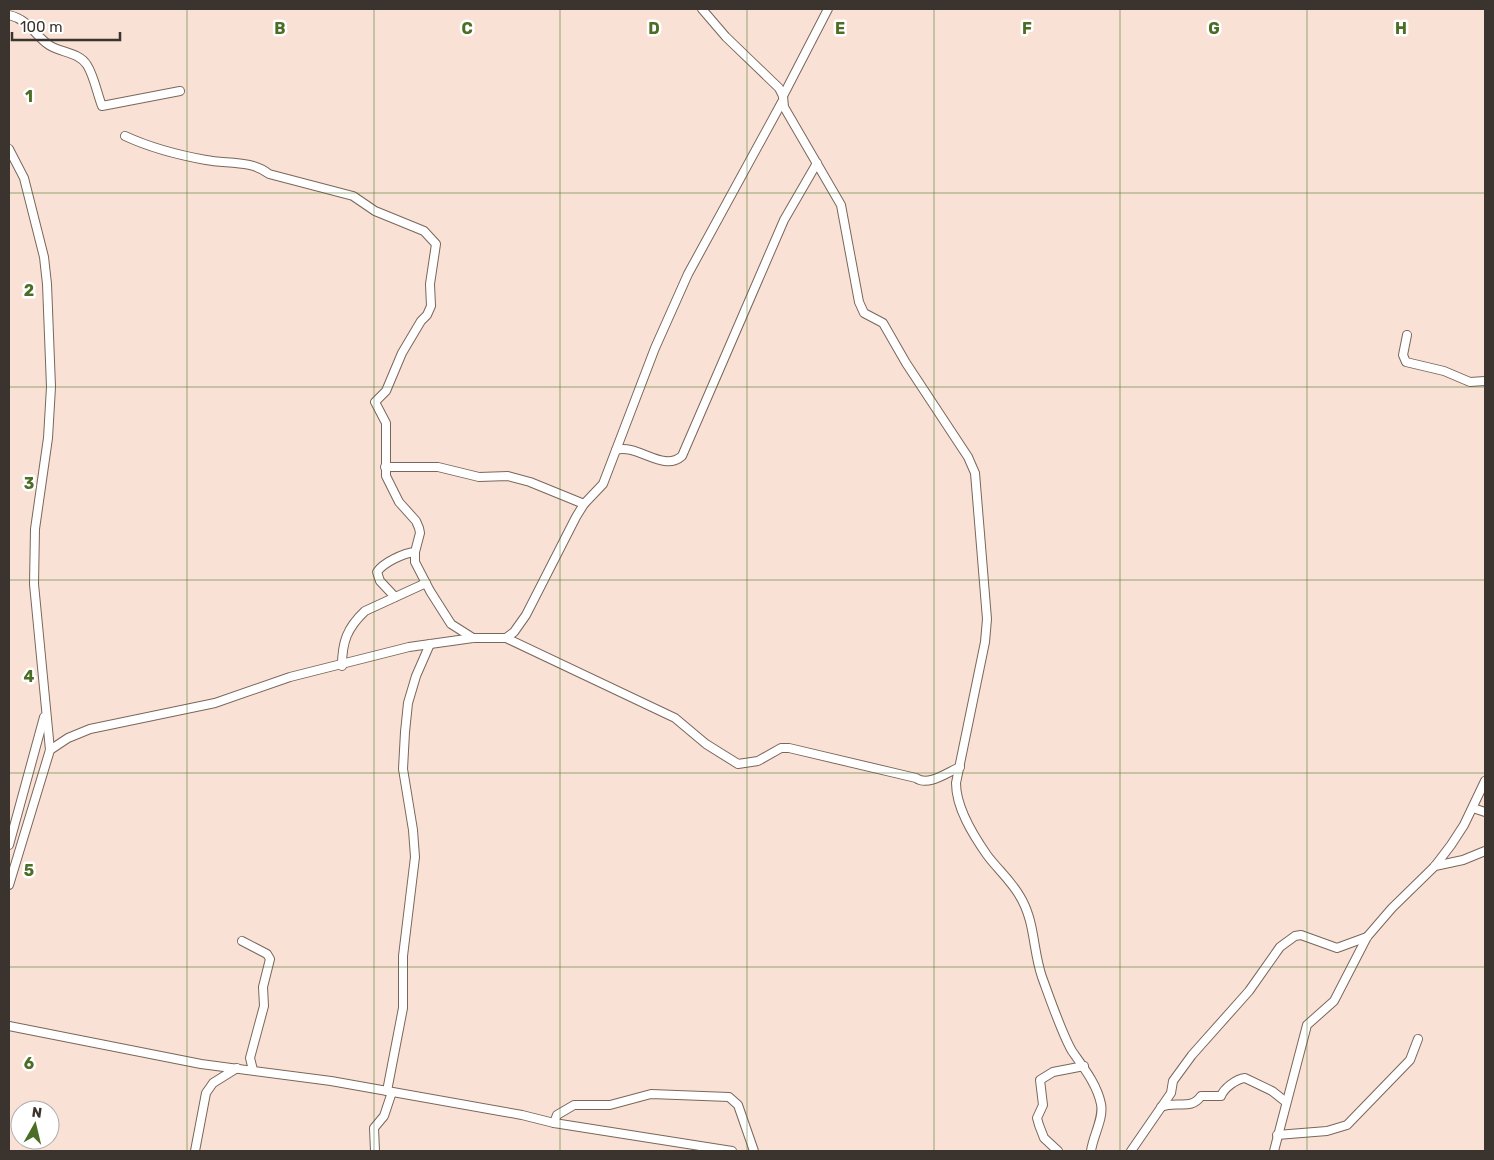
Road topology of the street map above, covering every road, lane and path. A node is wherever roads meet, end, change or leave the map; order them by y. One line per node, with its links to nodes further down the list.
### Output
1 (702, 9): 5 (street)
2 (828, 9): 5 (street)
3 (9, 15): 4 (street)
4 (180, 91)
5 (783, 99): 8 (street); 11 (street)
6 (125, 136): 12 (street)
7 (9, 148): 21 (street)
8 (817, 163): 11 (street); 23 (street)
9 (1406, 335): 10 (street)
10 (1485, 381)
11 (616, 450): 13 (street)
12 (385, 467): 13 (street); 14 (street)
13 (584, 504): 18 (street)
14 (415, 552): 15 (street); 16 (street)
15 (426, 583): 16 (street); 17 (street)
16 (395, 597): 20 (street)
17 (473, 638): 18 (street); 19 (street)
18 (506, 638): 23 (street)
19 (430, 644): 20 (street); 38 (street)
20 (342, 666): 22 (street)
21 (46, 714): 22 (street); 27 (street)
22 (50, 750): 30 (street)
23 (960, 768): 35 (street)
24 (1485, 781): 25 (street)
25 (1473, 808): 26 (street); 29 (street)
26 (1485, 812)
27 (9, 845)
28 (1485, 851): 29 (street)
29 (1435, 866): 31 (street)
30 (9, 885)
31 (1368, 937): 39 (street); 40 (street)
32 (242, 941): 37 (street)
33 (9, 1026): 36 (street)
34 (1418, 1038): 42 (street)
35 (1084, 1066): 47 (street); 48 (street)
36 (236, 1068): 37 (street); 43 (street)
37 (253, 1070): 38 (street)
38 (390, 1092): 41 (street); 44 (street)
39 (1286, 1102): 40 (street); 42 (street)
40 (1161, 1106): 49 (street)
41 (554, 1123): 45 (street); 46 (street)
42 (1277, 1135): 50 (street)
43 (195, 1151)
44 (374, 1151)
45 (732, 1151)
46 (754, 1151)
47 (1058, 1151)
48 (1091, 1151)
49 (1131, 1151)
50 (1274, 1151)

